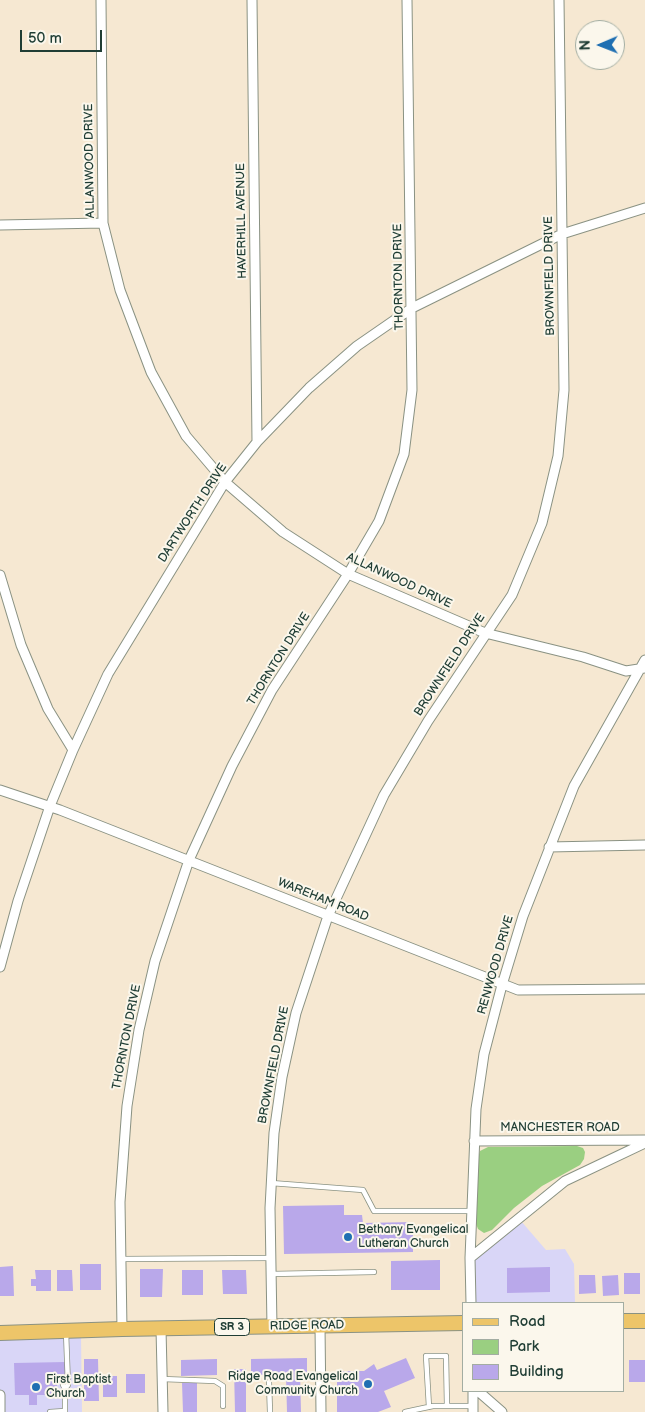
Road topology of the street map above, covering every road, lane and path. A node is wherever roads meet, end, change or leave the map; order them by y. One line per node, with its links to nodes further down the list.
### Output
1 (101, 0): 6 (street, ALLANWOOD DRIVE)
2 (252, 0): 10 (street, HAVERHILL AVENUE)
3 (407, 0): 9 (street, THORNTON DRIVE)
4 (559, 0): 8 (street, BROWNFIELD DRIVE)
5 (645, 208): 8 (street, DARTWORTH DRIVE)
6 (104, 223): 7 (street); 11 (street, ALLANWOOD DRIVE)
7 (0, 225)
8 (562, 234): 9 (street, DARTWORTH DRIVE); 14 (street, BROWNFIELD DRIVE)
9 (412, 308): 10 (street, DARTWORTH DRIVE); 12 (street, THORNTON DRIVE)
10 (257, 442): 11 (street, DARTWORTH DRIVE)
11 (225, 482): 12 (street, ALLANWOOD DRIVE); 16 (street, DARTWORTH DRIVE)
12 (348, 574): 14 (street, ALLANWOOD DRIVE); 21 (street, THORNTON DRIVE)
13 (0, 575): 16 (street)
14 (485, 633): 15 (street, ALLANWOOD DRIVE); 22 (street, BROWNFIELD DRIVE)
15 (644, 666): 20 (street, RENWOOD DRIVE)
16 (73, 750): 18 (street, DARTWORTH DRIVE)
17 (0, 790): 18 (street, WAREHAM ROAD)
18 (50, 806): 21 (street, WAREHAM ROAD); 23 (street, DARTWORTH DRIVE)
19 (645, 845): 20 (street)
20 (549, 846): 24 (street, RENWOOD DRIVE)
21 (189, 860): 22 (street, WAREHAM ROAD); 32 (street, THORNTON DRIVE)
22 (328, 916): 24 (street, WAREHAM ROAD); 28 (street, BROWNFIELD DRIVE)
23 (0, 967)
24 (502, 985): 25 (street, WAREHAM ROAD); 26 (street, RENWOOD DRIVE)
25 (645, 989)
26 (474, 1141): 27 (street, MANCHESTER ROAD); 29 (street, RENWOOD DRIVE)
27 (645, 1141): 31 (street, MANCHESTER ROAD)
28 (272, 1184): 29 (lane); 30 (street, BROWNFIELD DRIVE)
29 (472, 1211): 31 (street, RENWOOD DRIVE)
30 (270, 1258): 32 (lane); 34 (street, BROWNFIELD DRIVE)
31 (470, 1258): 35 (street, RENWOOD DRIVE)
32 (121, 1259): 41 (street, THORNTON DRIVE)
33 (374, 1272): 34 (lane)
34 (271, 1274): 40 (street, BROWNFIELD DRIVE)
35 (471, 1302)
36 (625, 1321): 37 (main road)
37 (645, 1321)
38 (462, 1323): 39 (main road, RIDGE ROAD / SR 3)
39 (320, 1326): 40 (main road, RIDGE ROAD / SR 3); 63 (street)
40 (272, 1327): 42 (main road, RIDGE ROAD / SR 3)
41 (122, 1329): 42 (main road, RIDGE ROAD / SR 3); 43 (main road, RIDGE ROAD / SR 3)
42 (161, 1329): 48 (street)
43 (66, 1331): 44 (main road, RIDGE ROAD / SR 3); 45 (lane)
44 (0, 1334)
45 (67, 1358): 46 (lane); 50 (lane)
46 (62, 1362)
47 (63, 1379): 50 (lane)
48 (162, 1379): 54 (lane); 61 (street)
49 (269, 1382): 62 (lane)
50 (65, 1389): 60 (lane)
51 (473, 1392): 57 (street)
52 (479, 1392): 65 (street)
53 (0, 1394): 58 (street)
54 (223, 1406)
55 (447, 1406): 56 (lane); 56 (lane); 57 (lane)
56 (429, 1407): 64 (lane)
57 (473, 1409)
58 (0, 1412)
59 (50, 1412): 60 (lane)
60 (65, 1412)
61 (163, 1412)
62 (270, 1412)
63 (321, 1412)
64 (405, 1412)
65 (502, 1412)

